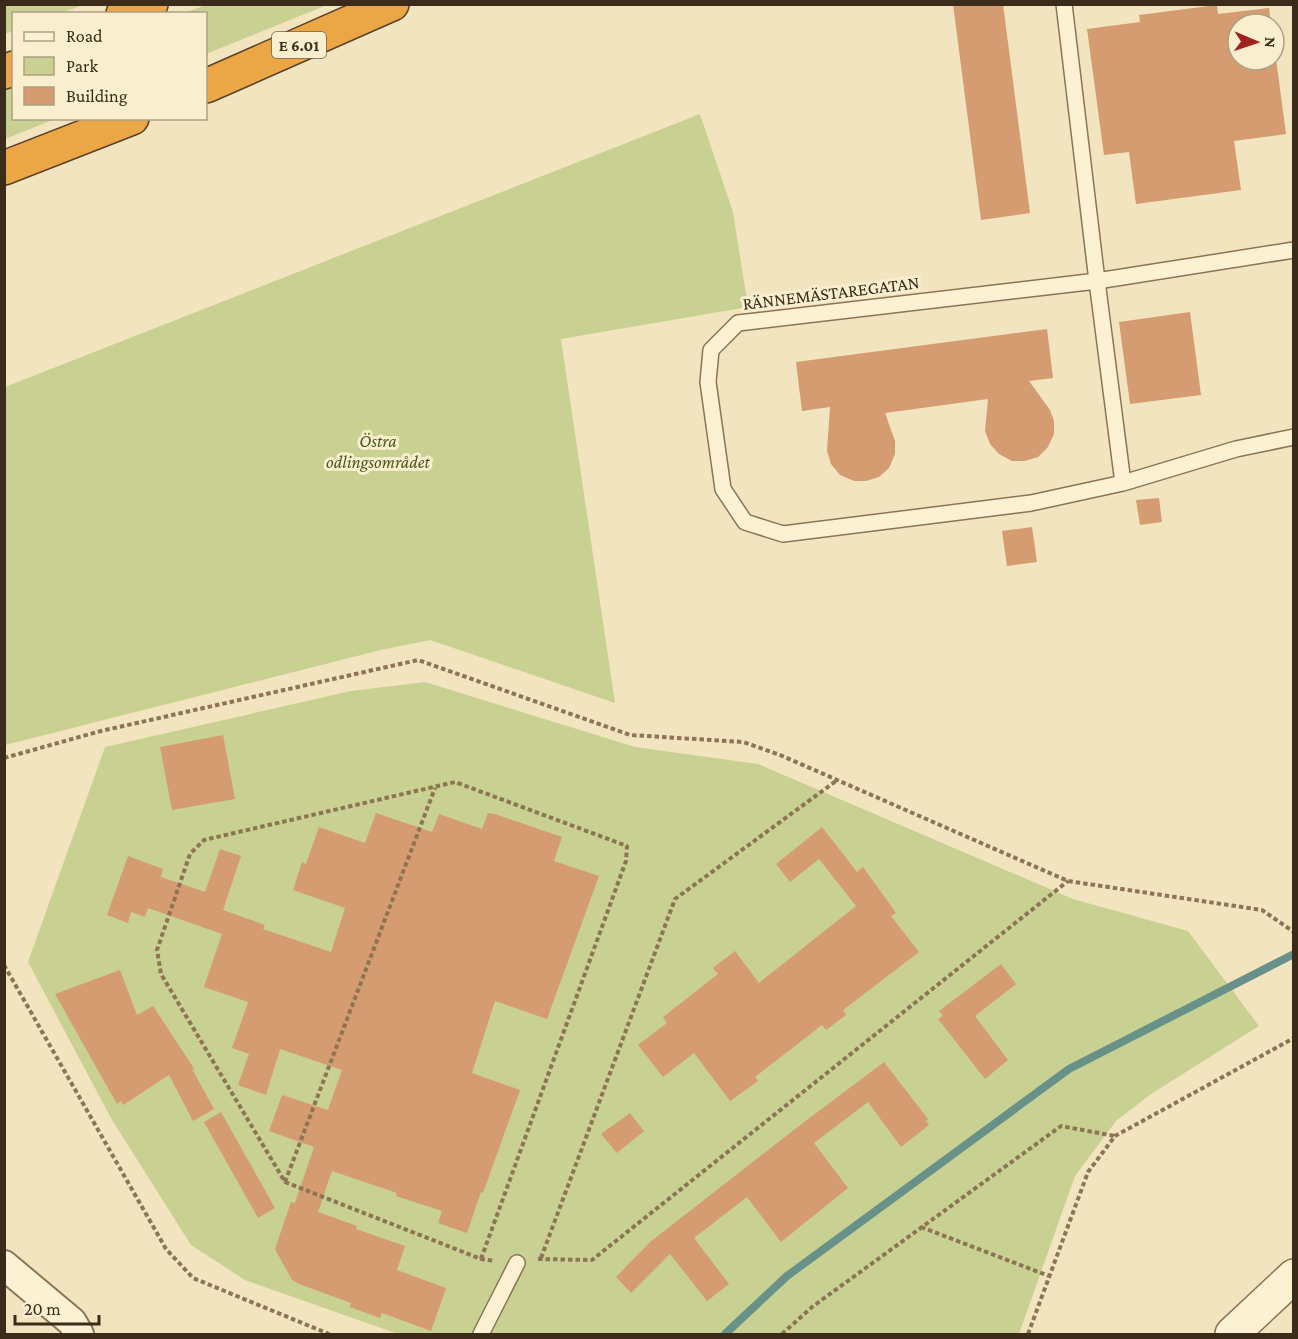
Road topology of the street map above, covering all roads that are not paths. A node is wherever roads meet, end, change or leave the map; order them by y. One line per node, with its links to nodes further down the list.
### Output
1 (151, 4): 5 (highway)
2 (161, 4): 6 (highway)
3 (392, 4): 7 (highway, E 6.01)
4 (1064, 4): 12 (lane)
5 (129, 12)
6 (144, 12)
7 (207, 86)
8 (124, 122): 9 (highway); 10 (highway)
9 (4, 168)
10 (4, 178)
11 (1293, 250): 12 (lane, RÄNNEMÄSTAREGATAN)
12 (1096, 281): 14 (lane); 14 (lane, RÄNNEMÄSTAREGATAN)
13 (1293, 438): 14 (lane, RÄNNEMÄSTAREGATAN)
14 (1124, 483)
15 (517, 1263): 19 (lane)
16 (4, 1265): 18 (street)
17 (1293, 1276): 20 (street)
18 (79, 1335)
19 (481, 1335)
20 (1232, 1335)

